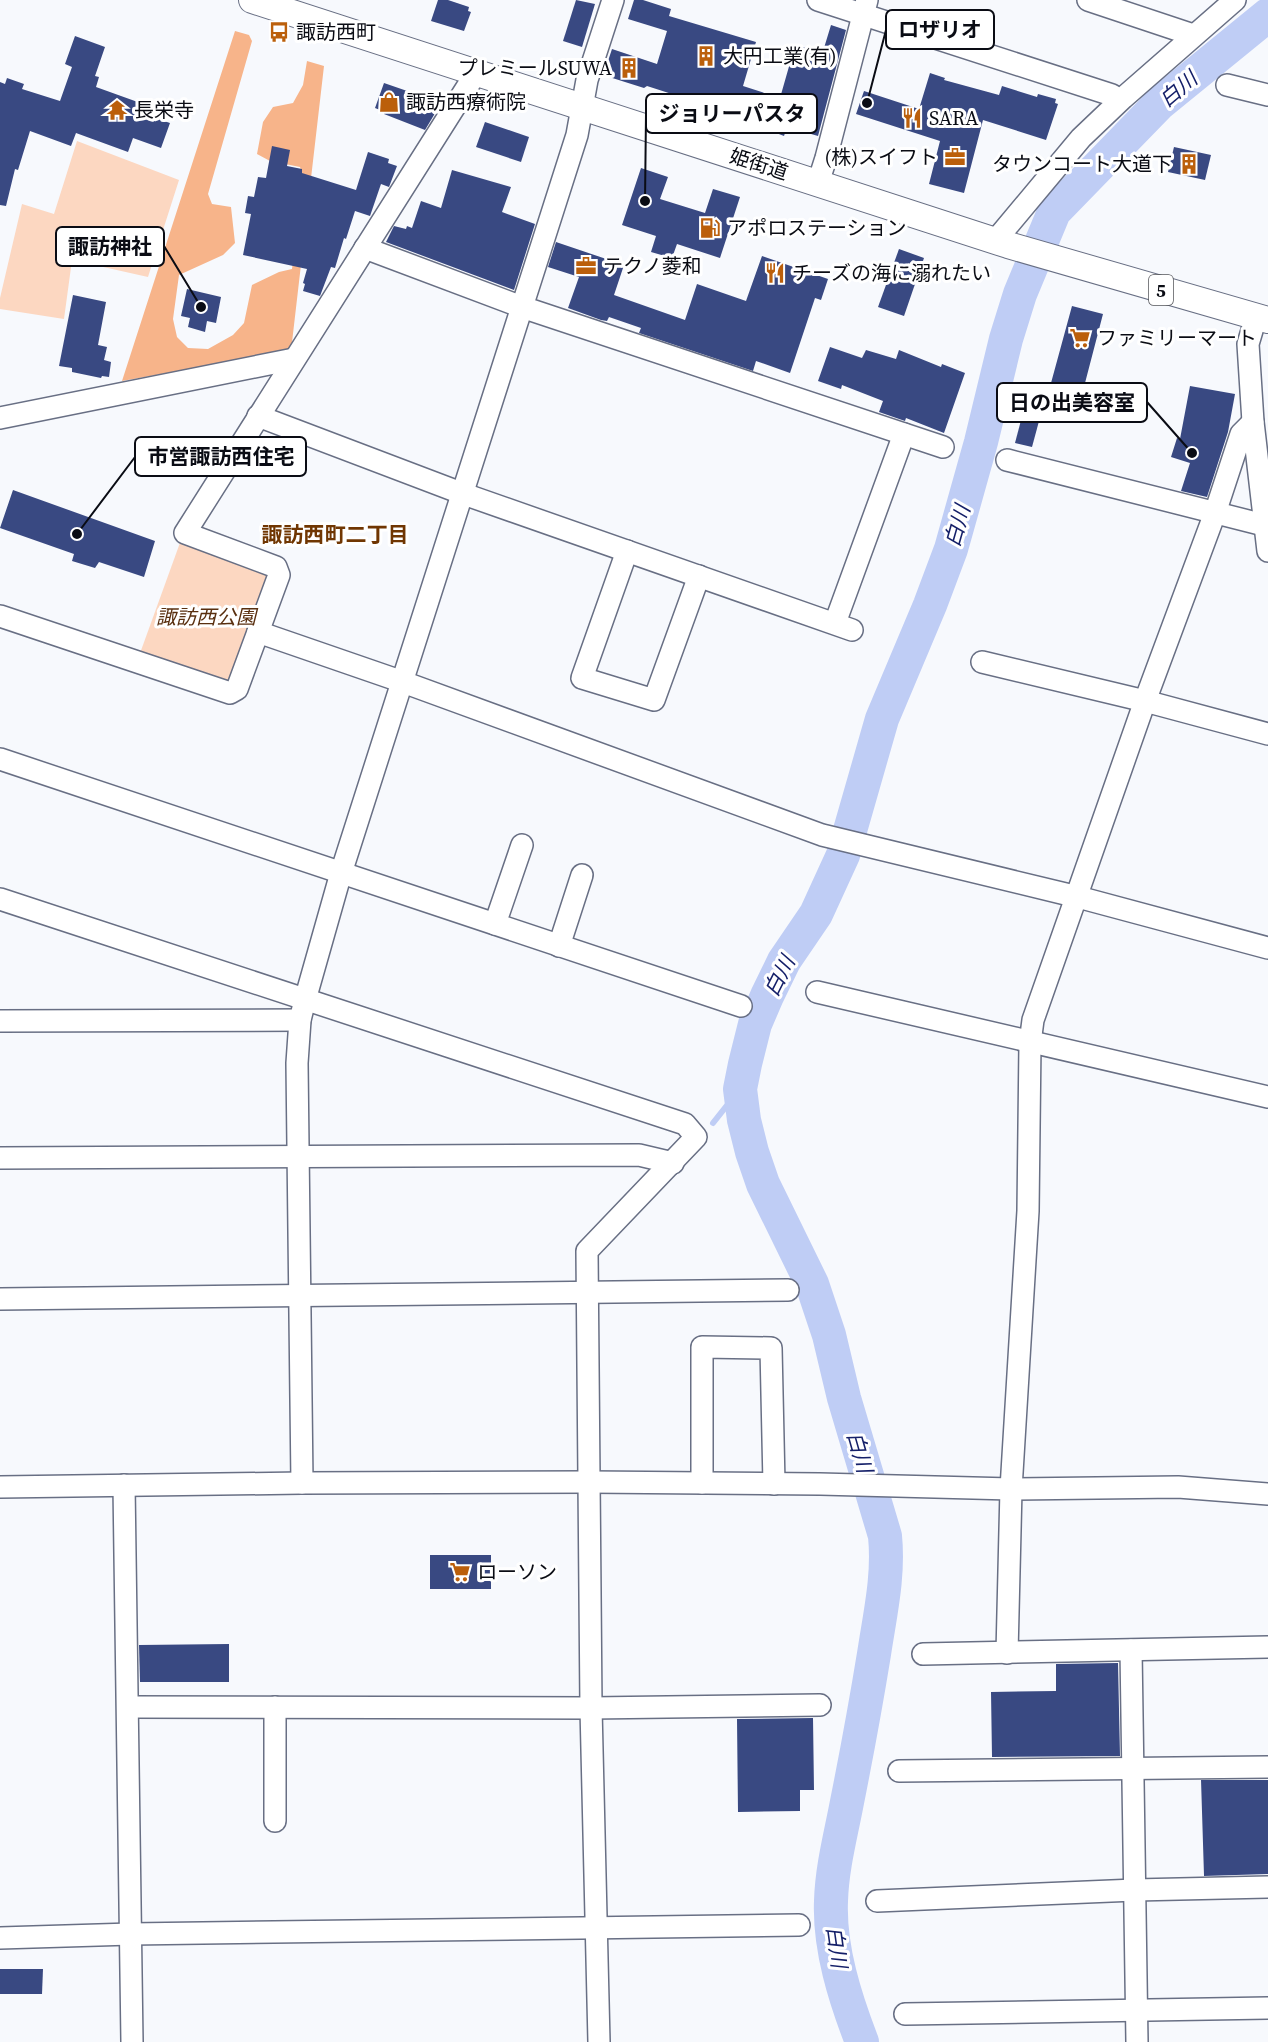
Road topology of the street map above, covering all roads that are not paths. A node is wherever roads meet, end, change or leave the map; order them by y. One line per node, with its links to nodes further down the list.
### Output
1 (252, 0): 7 (main road, 姫街道 / 5)
2 (612, 0): 13 (street)
3 (818, 0): 6 (street)
4 (1088, 0): 8 (street)
5 (1235, 0): 8 (street)
6 (866, 7): 11 (street); 14 (street)
7 (310, 9): 9 (main road, 姫街道 / 5)
8 (1193, 35): 15 (street)
9 (476, 73): 13 (main road, 姫街道 / 5); 16 (street)
10 (1227, 85): 12 (street)
11 (1113, 94)
12 (1268, 95)
13 (582, 107): 14 (main road, 姫街道 / 5); 17 (street)
14 (818, 183): 15 (main road, 姫街道 / 5)
15 (1002, 243): 18 (main road, 姫街道 / 5)
16 (365, 248): 17 (street); 19 (street)
17 (522, 307): 23 (street); 26 (street)
18 (1262, 318): 22 (street)
19 (294, 359): 20 (street); 21 (street)
20 (258, 416): 26 (street); 33 (street)
21 (0, 418)
22 (1253, 422): 27 (street); 28 (street)
23 (904, 434): 24 (street); 31 (street)
24 (944, 447)
25 (1007, 460): 27 (street)
26 (461, 493): 30 (street); 35 (street)
27 (1215, 513): 28 (street); 36 (street)
28 (1267, 525): 29 (street)
29 (1268, 550)
30 (627, 551): 31 (street); 31 (street)
31 (699, 576)
32 (0, 616): 33 (street)
33 (258, 632): 35 (street)
34 (982, 662): 36 (street)
35 (403, 682): 40 (street); 42 (street)
36 (1145, 701): 37 (street); 42 (street)
37 (1268, 734)
38 (0, 759): 40 (street)
39 (522, 845): 44 (street)
40 (341, 873): 44 (street); 49 (street)
41 (582, 875): 45 (street)
42 (1078, 897): 46 (street); 51 (street)
43 (0, 899): 49 (street)
44 (495, 924): 45 (street)
45 (559, 946): 48 (street)
46 (1268, 948)
47 (817, 992): 51 (street)
48 (741, 1006)
49 (302, 1010): 50 (street); 53 (street); 55 (street)
50 (0, 1021)
51 (1030, 1043): 52 (street); 66 (street)
52 (1268, 1097)
53 (298, 1156): 54 (street); 55 (street); 58 (street)
54 (0, 1158)
55 (673, 1163): 57 (street)
56 (788, 1290): 57 (street)
57 (588, 1292): 58 (street); 60 (street)
58 (300, 1295): 59 (street); 61 (street)
59 (0, 1299)
60 (589, 1482): 61 (street); 62 (street); 75 (street)
61 (302, 1483): 64 (street)
62 (702, 1483): 63 (street); 63 (street)
63 (774, 1484): 66 (street)
64 (124, 1485): 65 (street); 73 (street)
65 (0, 1487)
66 (1011, 1489): 67 (street); 70 (street)
67 (1268, 1494)
68 (1268, 1647): 69 (street)
69 (1131, 1650): 70 (street); 77 (street)
70 (1007, 1653): 71 (street)
71 (923, 1654)
72 (820, 1705): 75 (street)
73 (128, 1707): 74 (street); 85 (street)
74 (275, 1707): 75 (street); 79 (street)
75 (591, 1708): 84 (street)
76 (1268, 1767): 77 (street)
77 (1133, 1768): 78 (street); 81 (street)
78 (898, 1771)
79 (275, 1821)
80 (1268, 1887): 81 (street)
81 (1135, 1890): 82 (street); 88 (street)
82 (877, 1901)
83 (798, 1925): 84 (street)
84 (597, 1927): 85 (street); 91 (street)
85 (131, 1934): 86 (street); 90 (street)
86 (0, 1938)
87 (1268, 2008): 88 (street)
88 (1136, 2010): 89 (street); 92 (street)
89 (905, 2014)
90 (132, 2042)
91 (598, 2042)
92 (1137, 2042)

